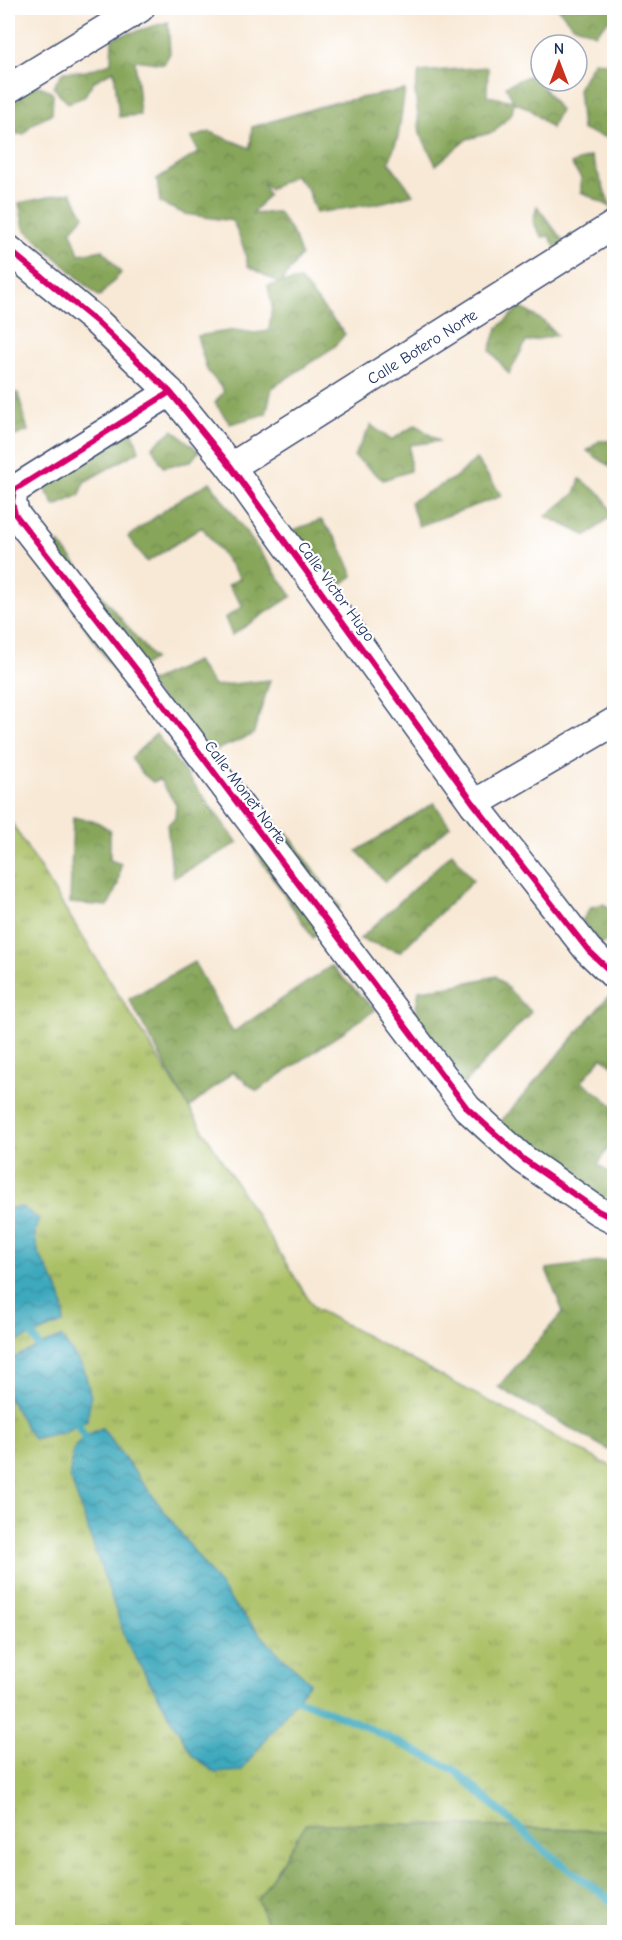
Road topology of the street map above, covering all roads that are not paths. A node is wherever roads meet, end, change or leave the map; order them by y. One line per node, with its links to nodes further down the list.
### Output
1 (140, 8): 2 (street)
2 (8, 89)
3 (615, 225): 6 (street, Calle Botero Norte)
4 (8, 249): 5 (street, Calle Victor Hugo)
5 (170, 392): 6 (street, Calle Victor Hugo); 10 (street, Calle Monet Norte)
6 (231, 467): 8 (street, Calle Victor Hugo)
7 (615, 722): 8 (street)
8 (474, 804): 9 (street, Calle Victor Hugo)
9 (615, 975)
10 (615, 1219)

